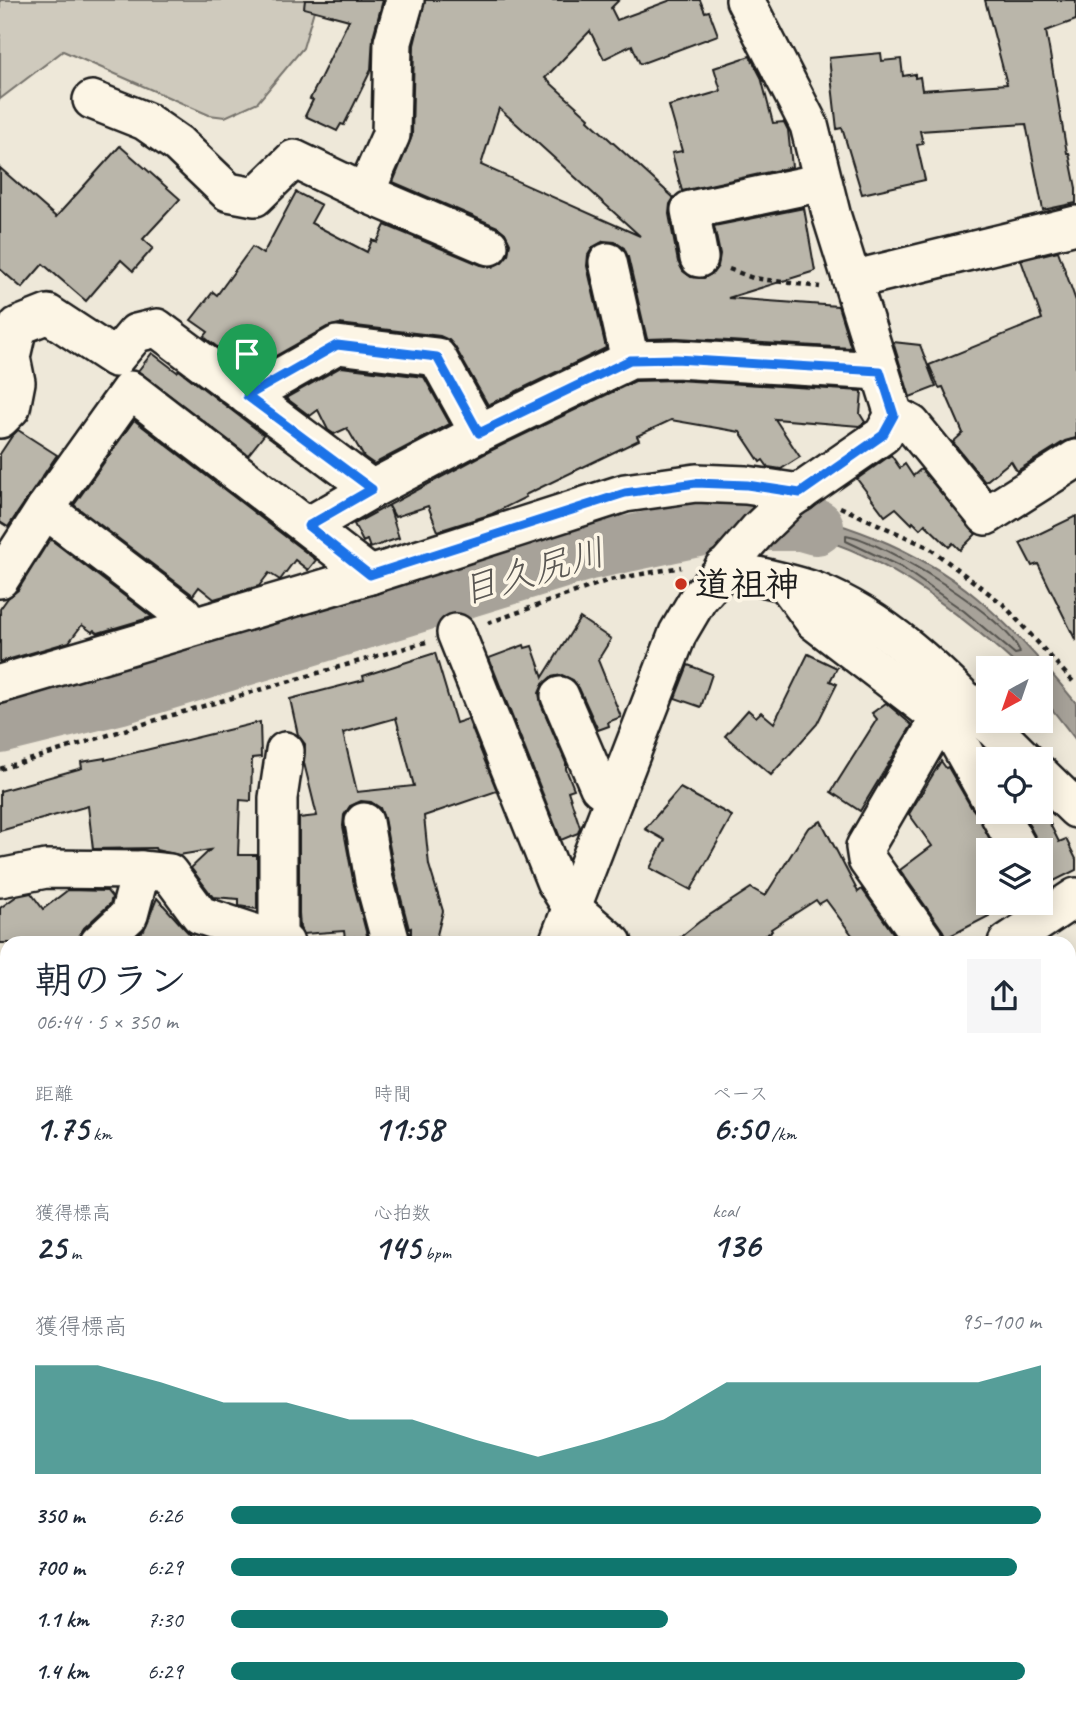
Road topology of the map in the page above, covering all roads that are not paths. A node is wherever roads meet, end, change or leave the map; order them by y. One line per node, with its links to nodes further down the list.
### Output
1 (405, 0): 5 (street)
2 (744, 0): 4 (street)
3 (92, 100): 5 (street)
4 (823, 183): 8 (street); 10 (street)
5 (365, 193): 7 (street)
6 (1075, 228): 10 (street)
7 (489, 246)
8 (699, 258)
9 (608, 262): 11 (street)
10 (852, 280): 12 (street)
11 (630, 360): 12 (street); 16 (street)
12 (880, 371): 14 (street)
13 (247, 396): 15 (street); 16 (street); 18 (street)
14 (894, 415): 17 (street); 19 (street)
15 (0, 419)
16 (479, 433): 18 (street)
17 (1076, 459)
18 (372, 489): 21 (street)
19 (795, 496): 22 (street); 23 (street)
20 (45, 509): 21 (street); 24 (street); 26 (street)
21 (308, 526): 23 (street)
22 (727, 564): 25 (street); 35 (street)
23 (370, 575): 28 (street)
24 (0, 579)
25 (787, 584): 30 (street); 31 (street)
26 (183, 614)
27 (456, 633): 41 (street)
28 (0, 684)
29 (560, 696): 35 (street)
30 (940, 718): 33 (street); 48 (street)
31 (1012, 747)
32 (285, 751): 44 (street)
33 (976, 774)
34 (1053, 787): 36 (street)
35 (614, 798): 41 (street)
36 (1076, 809)
37 (364, 822): 45 (street)
38 (141, 870): 39 (street); 42 (street); 43 (street)
39 (0, 877)
40 (1057, 899): 49 (street)
41 (572, 908): 46 (street); 47 (street)
42 (107, 936)
43 (263, 936)
44 (281, 936)
45 (389, 936)
46 (561, 936)
47 (605, 936)
48 (921, 936)
49 (1015, 936)

